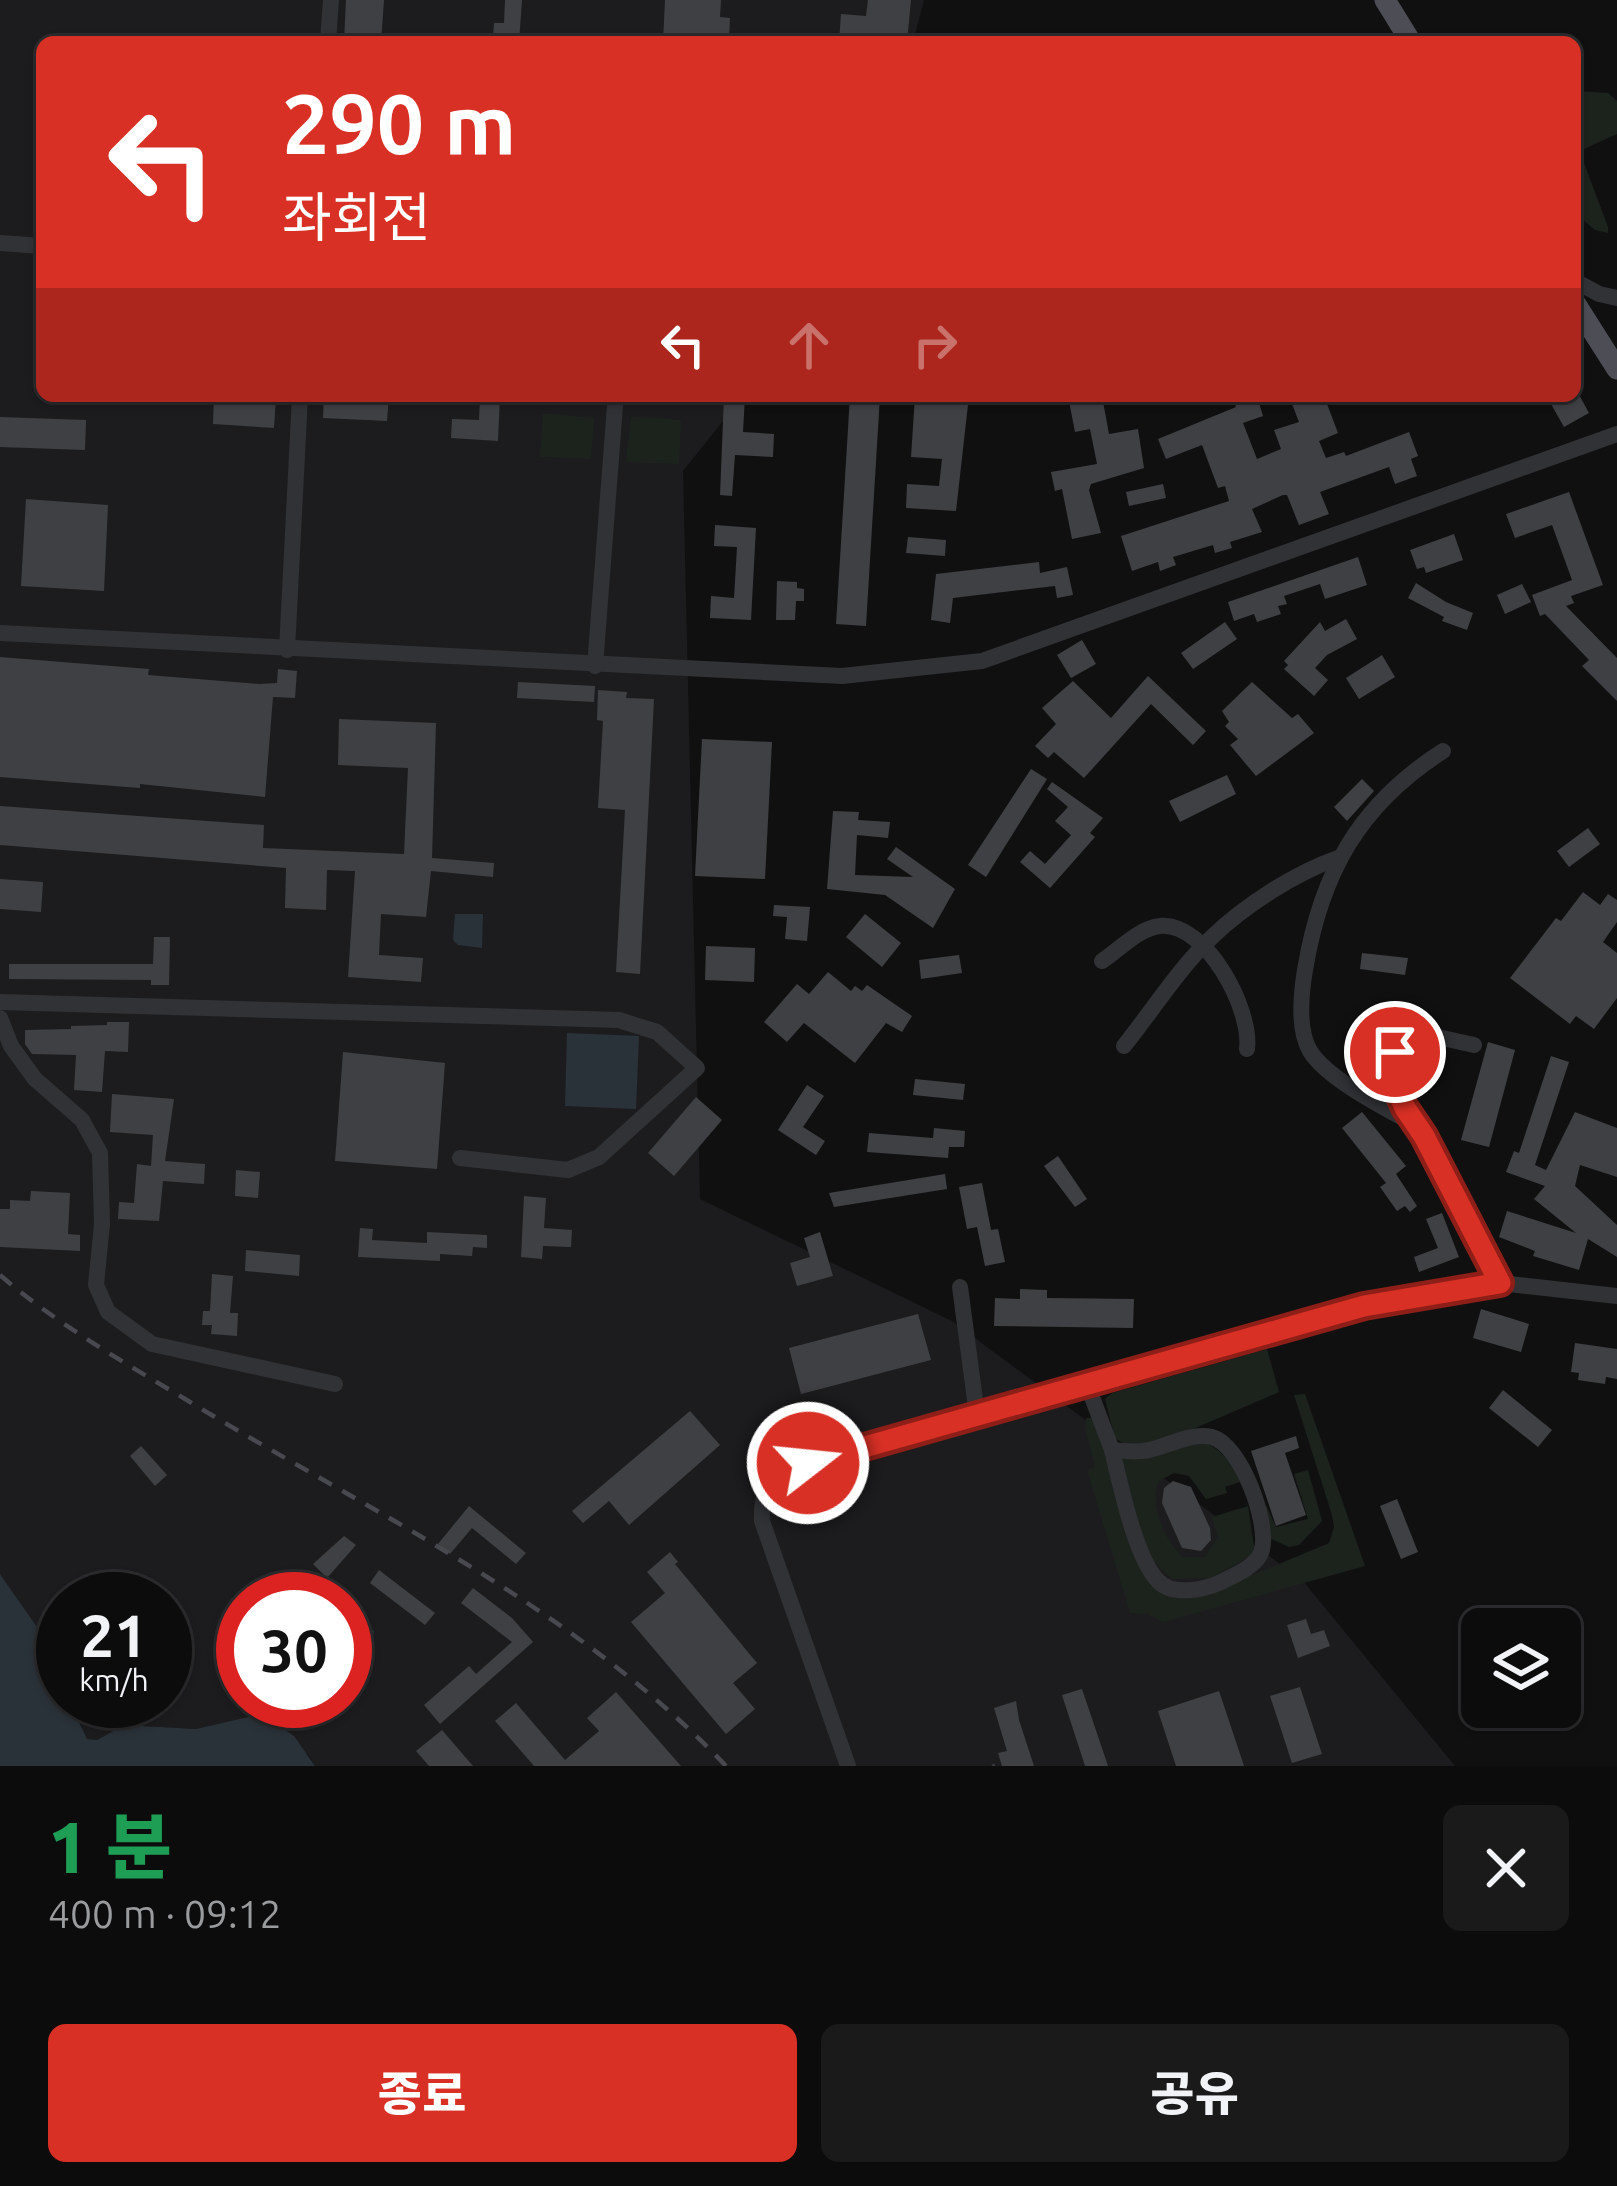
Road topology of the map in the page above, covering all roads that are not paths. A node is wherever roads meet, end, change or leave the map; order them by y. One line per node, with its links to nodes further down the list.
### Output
1 (331, 0): 3 (street)
2 (1384, 0): 4 (main road)
3 (328, 36)
4 (1407, 36)
5 (0, 243): 6 (street)
6 (36, 246)
7 (1581, 283): 8 (street)
8 (1617, 298)
9 (1581, 312): 10 (main road)
10 (1617, 369)
11 (301, 402): 15 (street)
12 (615, 406): 16 (street)
13 (1617, 434): 16 (street)
14 (0, 633): 15 (street)
15 (287, 650): 16 (street)
16 (595, 666)
17 (1443, 751): 18 (street)
18 (1337, 858): 19 (street); 26 (street)
19 (1204, 945): 20 (street); 24 (street); 25 (street)
20 (1102, 961)
21 (0, 1002): 27 (street)
22 (0, 1018): 31 (street)
23 (1474, 1045): 26 (street)
24 (1124, 1046)
25 (1247, 1049)
26 (1416, 1124): 28 (street)
27 (460, 1158)
28 (1500, 1283): 30 (street); 32 (street)
29 (960, 1287): 33 (street)
30 (1617, 1296)
31 (335, 1384)
32 (1087, 1384): 33 (street); 34 (street)
33 (976, 1415): 35 (street)
34 (1112, 1450): 34 (street)
35 (848, 1766)

